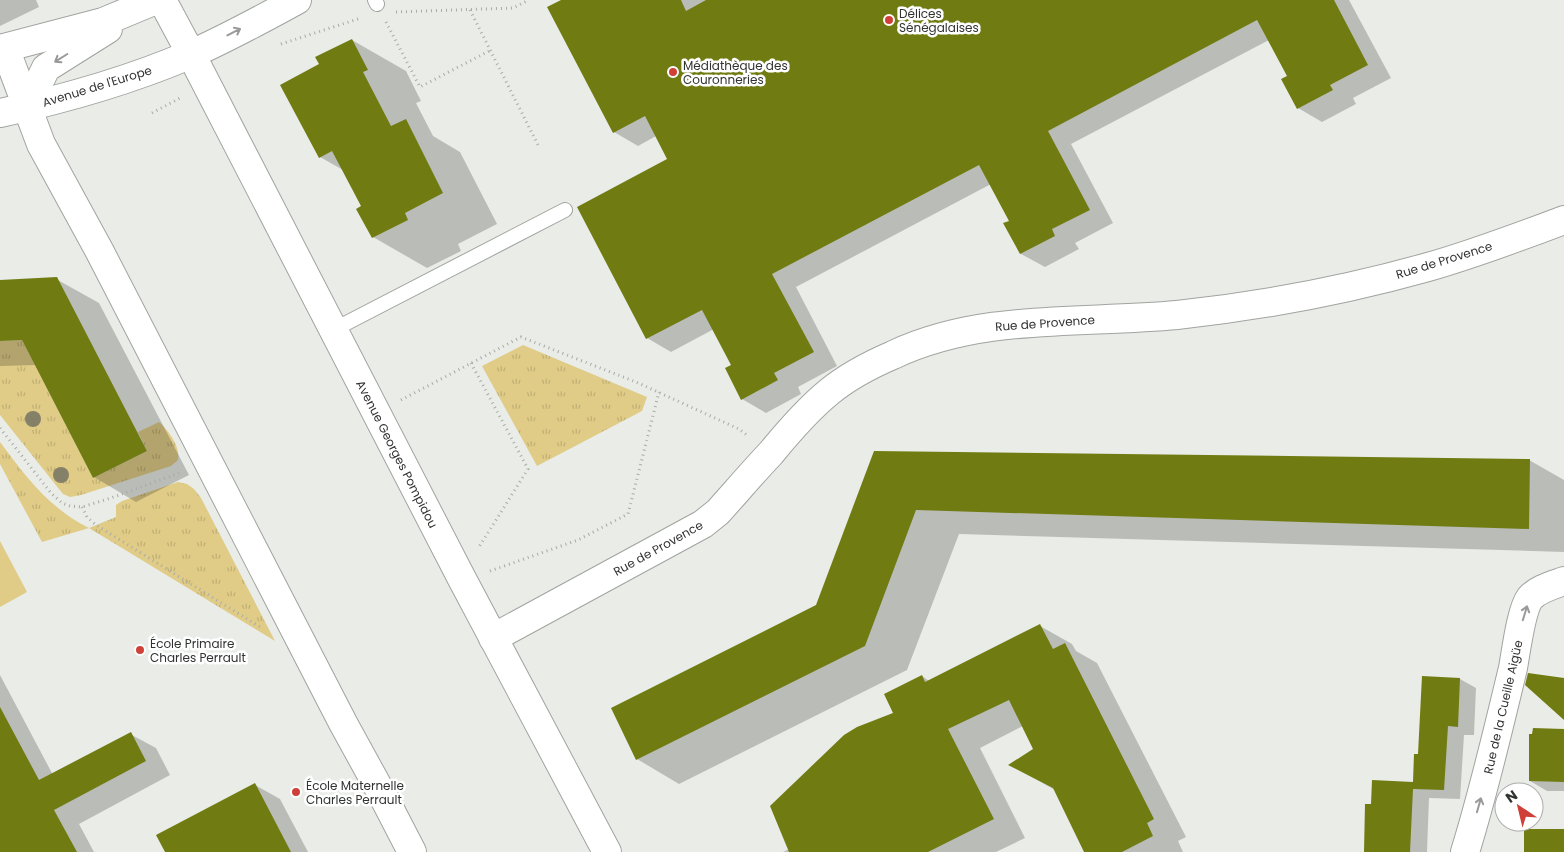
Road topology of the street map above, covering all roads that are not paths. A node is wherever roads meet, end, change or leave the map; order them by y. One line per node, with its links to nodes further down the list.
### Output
1 (297, 0): 4 (street, Avenue de l'Europe, one-way to 1)
2 (155, 1): 3 (street); 4 (street); 5 (street, one-way to 5)
3 (2, 48): 5 (street)
4 (191, 54): 5 (street, Avenue de l'Europe); 9 (street, Avenue Georges Pompidou)
5 (27, 107): 6 (street, Avenue de l'Europe); 12 (street)
6 (0, 113)
7 (565, 210): 9 (lane)
8 (1564, 220): 11 (street, Rue de Provence)
9 (333, 330): 11 (street, Avenue Georges Pompidou)
10 (1564, 581): 14 (street, Rue de la Cueille Aigüe, one-way to 10)
11 (493, 638): 13 (street, Avenue Georges Pompidou)
12 (412, 852)
13 (607, 852)
14 (1466, 852)

